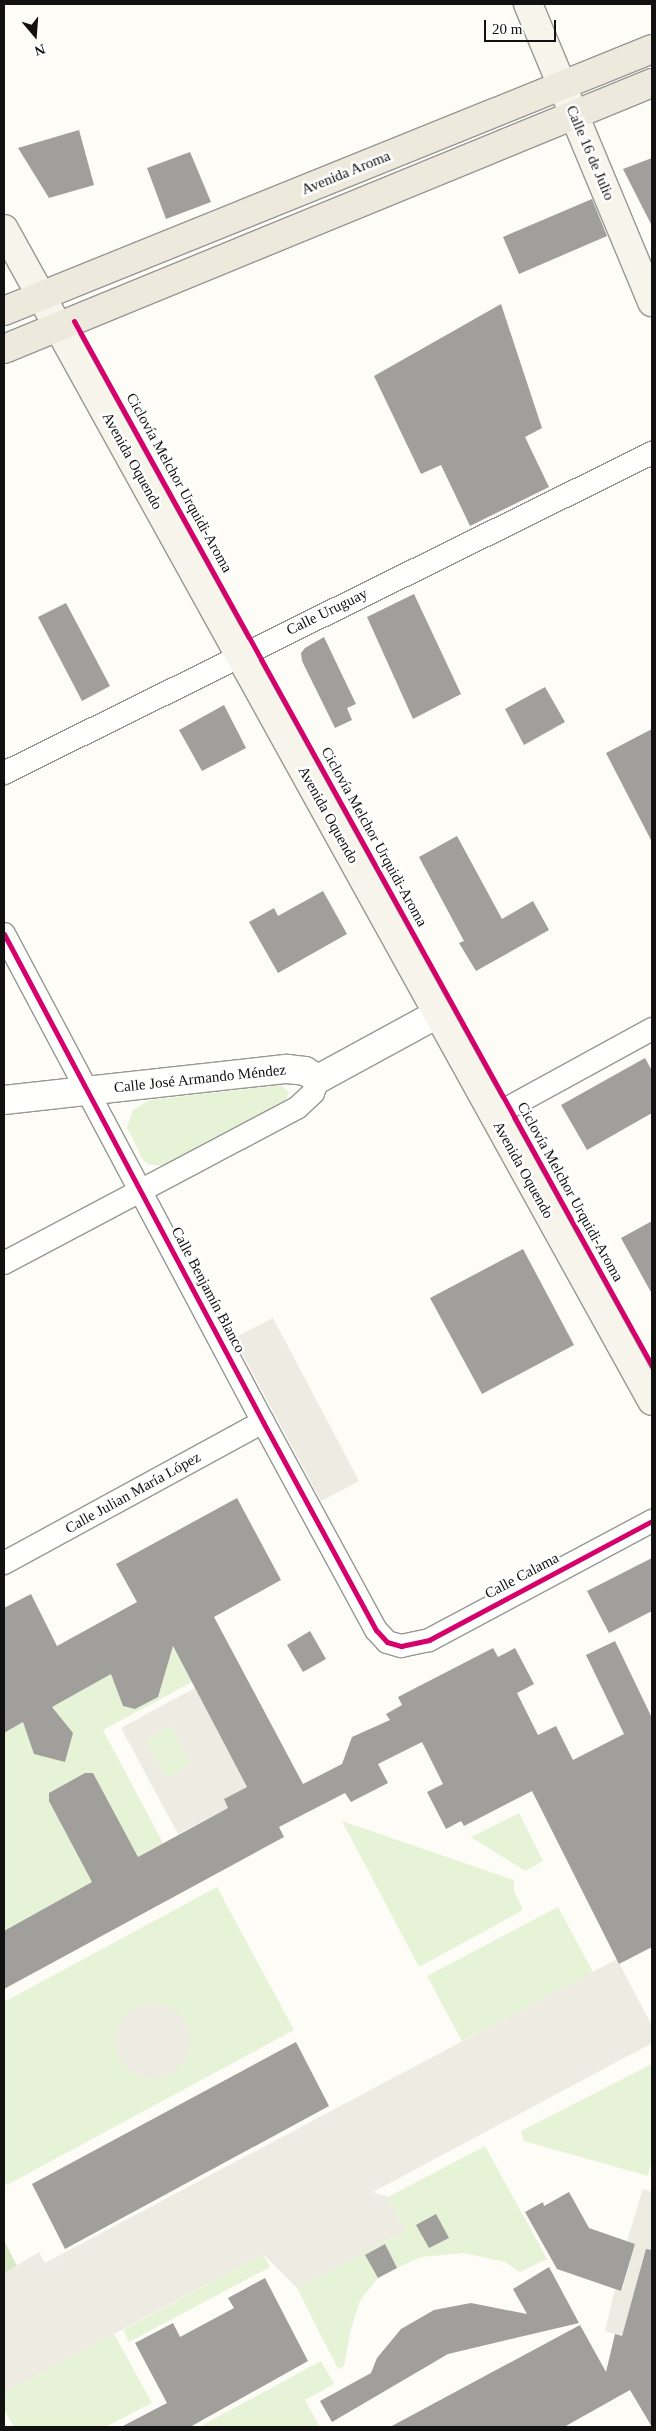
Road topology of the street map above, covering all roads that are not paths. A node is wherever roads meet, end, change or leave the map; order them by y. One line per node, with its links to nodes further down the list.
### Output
1 (528, 4): 4 (main road, Calle 16 de Julio)
2 (652, 49): 4 (main road, Avenida Aroma)
3 (652, 83): 5 (main road)
4 (562, 86): 5 (main road, Calle 16 de Julio); 7 (main road, Avenida Aroma)
5 (574, 115): 8 (main road, Calle 16 de Julio); 10 (main road)
6 (4, 230): 7 (main road, Avenida Oquendo)
7 (40, 297): 9 (main road, Avenida Aroma); 10 (main road, Avenida Oquendo)
8 (652, 302)
9 (4, 312)
10 (58, 328): 11 (main road); 13 (main road, Avenida Oquendo)
11 (4, 349)
12 (652, 453): 13 (street, Calle Uruguay)
13 (240, 655): 14 (street, Calle Uruguay); 16 (main road, Avenida Oquendo)
14 (4, 773)
15 (4, 934): 19 (street, Calle Benjamín Blanco)
16 (437, 1014): 18 (street); 21 (main road, Avenida Oquendo)
17 (652, 1029): 21 (street)
18 (318, 1079): 19 (street, Calle José Armando Méndez); 22 (street)
19 (89, 1090): 20 (street, Calle José Armando Méndez); 22 (street, Calle Benjamín Blanco)
20 (4, 1100)
21 (493, 1116): 24 (main road, Avenida Oquendo)
22 (141, 1191): 23 (street); 25 (street, Calle Benjamín Blanco)
23 (4, 1263)
24 (652, 1401)
25 (263, 1422): 27 (street, Calle Julian María López); 28 (street, Calle Benjamín Blanco)
26 (652, 1521): 28 (street, Calle Calama)
27 (4, 1563)
28 (401, 1646)

